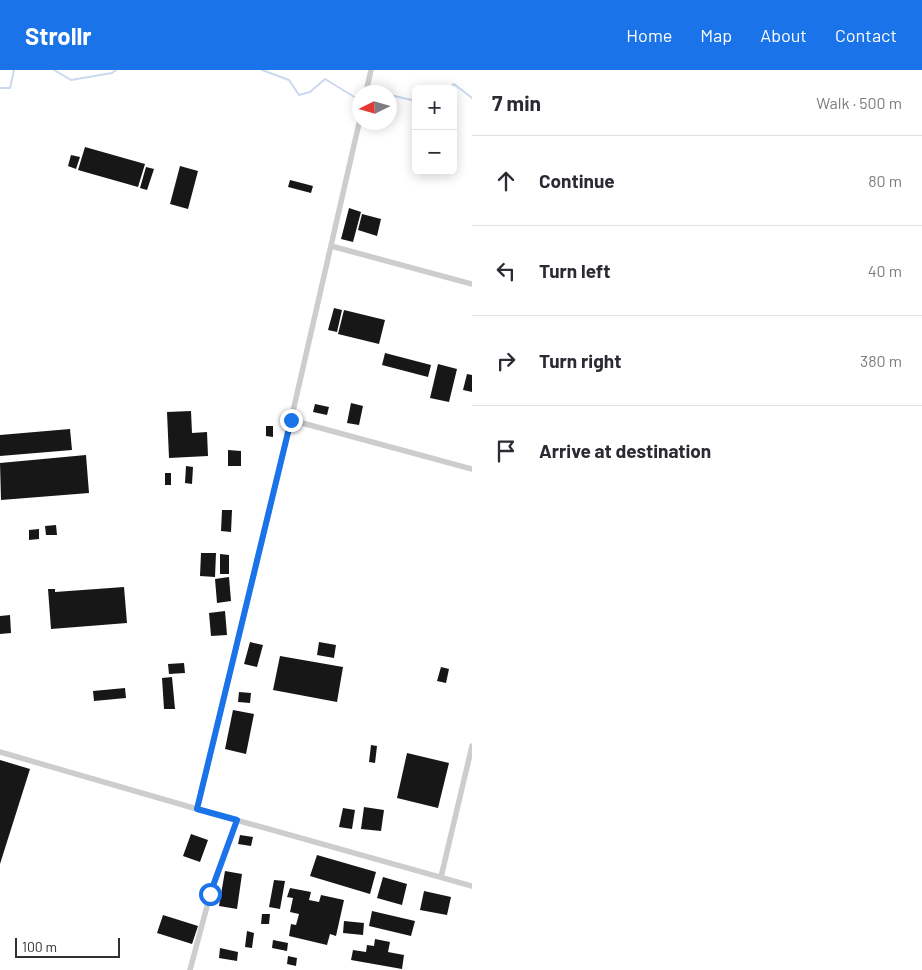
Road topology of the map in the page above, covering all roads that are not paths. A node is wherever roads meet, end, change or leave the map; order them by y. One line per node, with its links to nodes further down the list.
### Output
1 (371, 70): 2 (street)
2 (368, 85)
3 (357, 130): 4 (street)
4 (330, 246): 5 (street); 6 (street)
5 (472, 284)
6 (291, 420): 7 (street); 10 (street)
7 (472, 470)
8 (472, 746): 12 (street)
9 (0, 752): 10 (street)
10 (197, 809): 11 (street)
11 (237, 820): 12 (street); 14 (street)
12 (441, 877): 13 (street)
13 (472, 886)
14 (190, 970)

